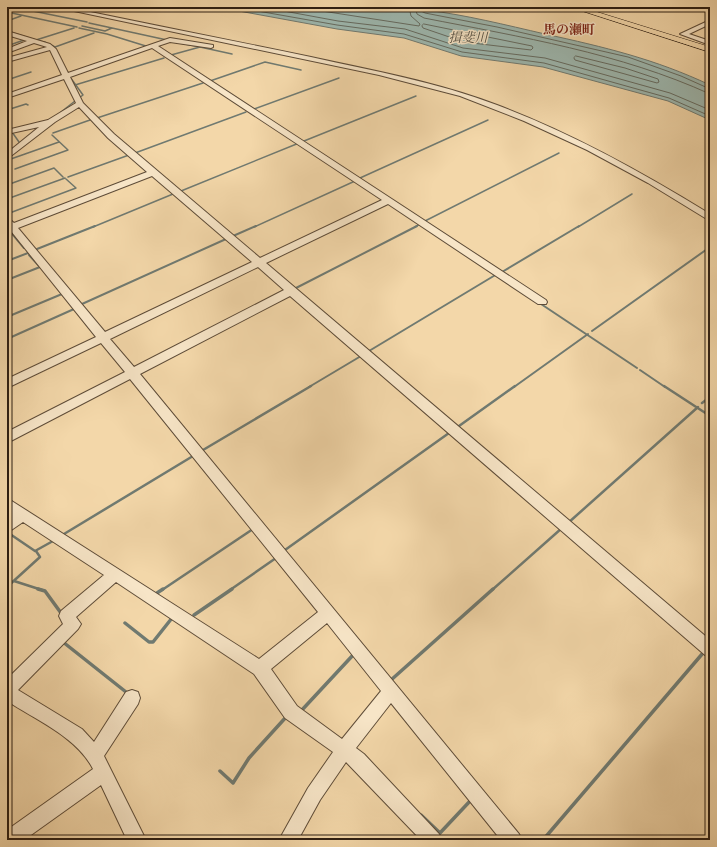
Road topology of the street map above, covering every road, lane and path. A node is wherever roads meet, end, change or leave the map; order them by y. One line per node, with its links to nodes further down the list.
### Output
1 (58, 7): 12 (street)
2 (574, 7): 9 (main road)
3 (710, 22): 6 (street)
4 (7, 33): 5 (street)
5 (33, 41): 8 (street); 10 (street)
6 (710, 43)
7 (153, 46): 12 (street); 13 (street); 22 (street)
8 (52, 48): 11 (street); 13 (street)
9 (710, 50)
10 (7, 51)
11 (7, 60)
12 (326, 62): 23 (street)
13 (67, 76): 14 (street); 15 (street)
14 (7, 96)
15 (80, 104): 16 (street); 21 (street)
16 (52, 121): 17 (street); 18 (street)
17 (8, 129)
18 (17, 149): 19 (street); 20 (street)
19 (7, 151)
20 (7, 157)
21 (154, 172): 24 (street); 25 (street)
22 (389, 200): 25 (street); 27 (street)
23 (710, 218)
24 (9, 226): 28 (street)
25 (259, 263): 26 (street); 28 (street)
26 (291, 291): 29 (street); 37 (street)
27 (542, 302)
28 (103, 338): 29 (street); 30 (street)
29 (132, 374): 31 (street); 36 (street)
30 (8, 381)
31 (7, 438)
32 (7, 504): 33 (street)
33 (23, 514): 34 (street); 35 (street)
34 (7, 527)
35 (115, 574): 38 (street); 39 (street)
36 (327, 614): 38 (street); 40 (street)
37 (710, 650)
38 (260, 668): 42 (street)
39 (7, 691): 43 (street)
40 (390, 691): 42 (street); 49 (street)
41 (132, 698): 43 (street)
42 (344, 750): 47 (street); 48 (street)
43 (95, 755): 44 (street)
44 (104, 772): 45 (street); 46 (street)
45 (8, 840)
46 (138, 840)
47 (288, 840)
48 (433, 840)
49 (513, 840)

